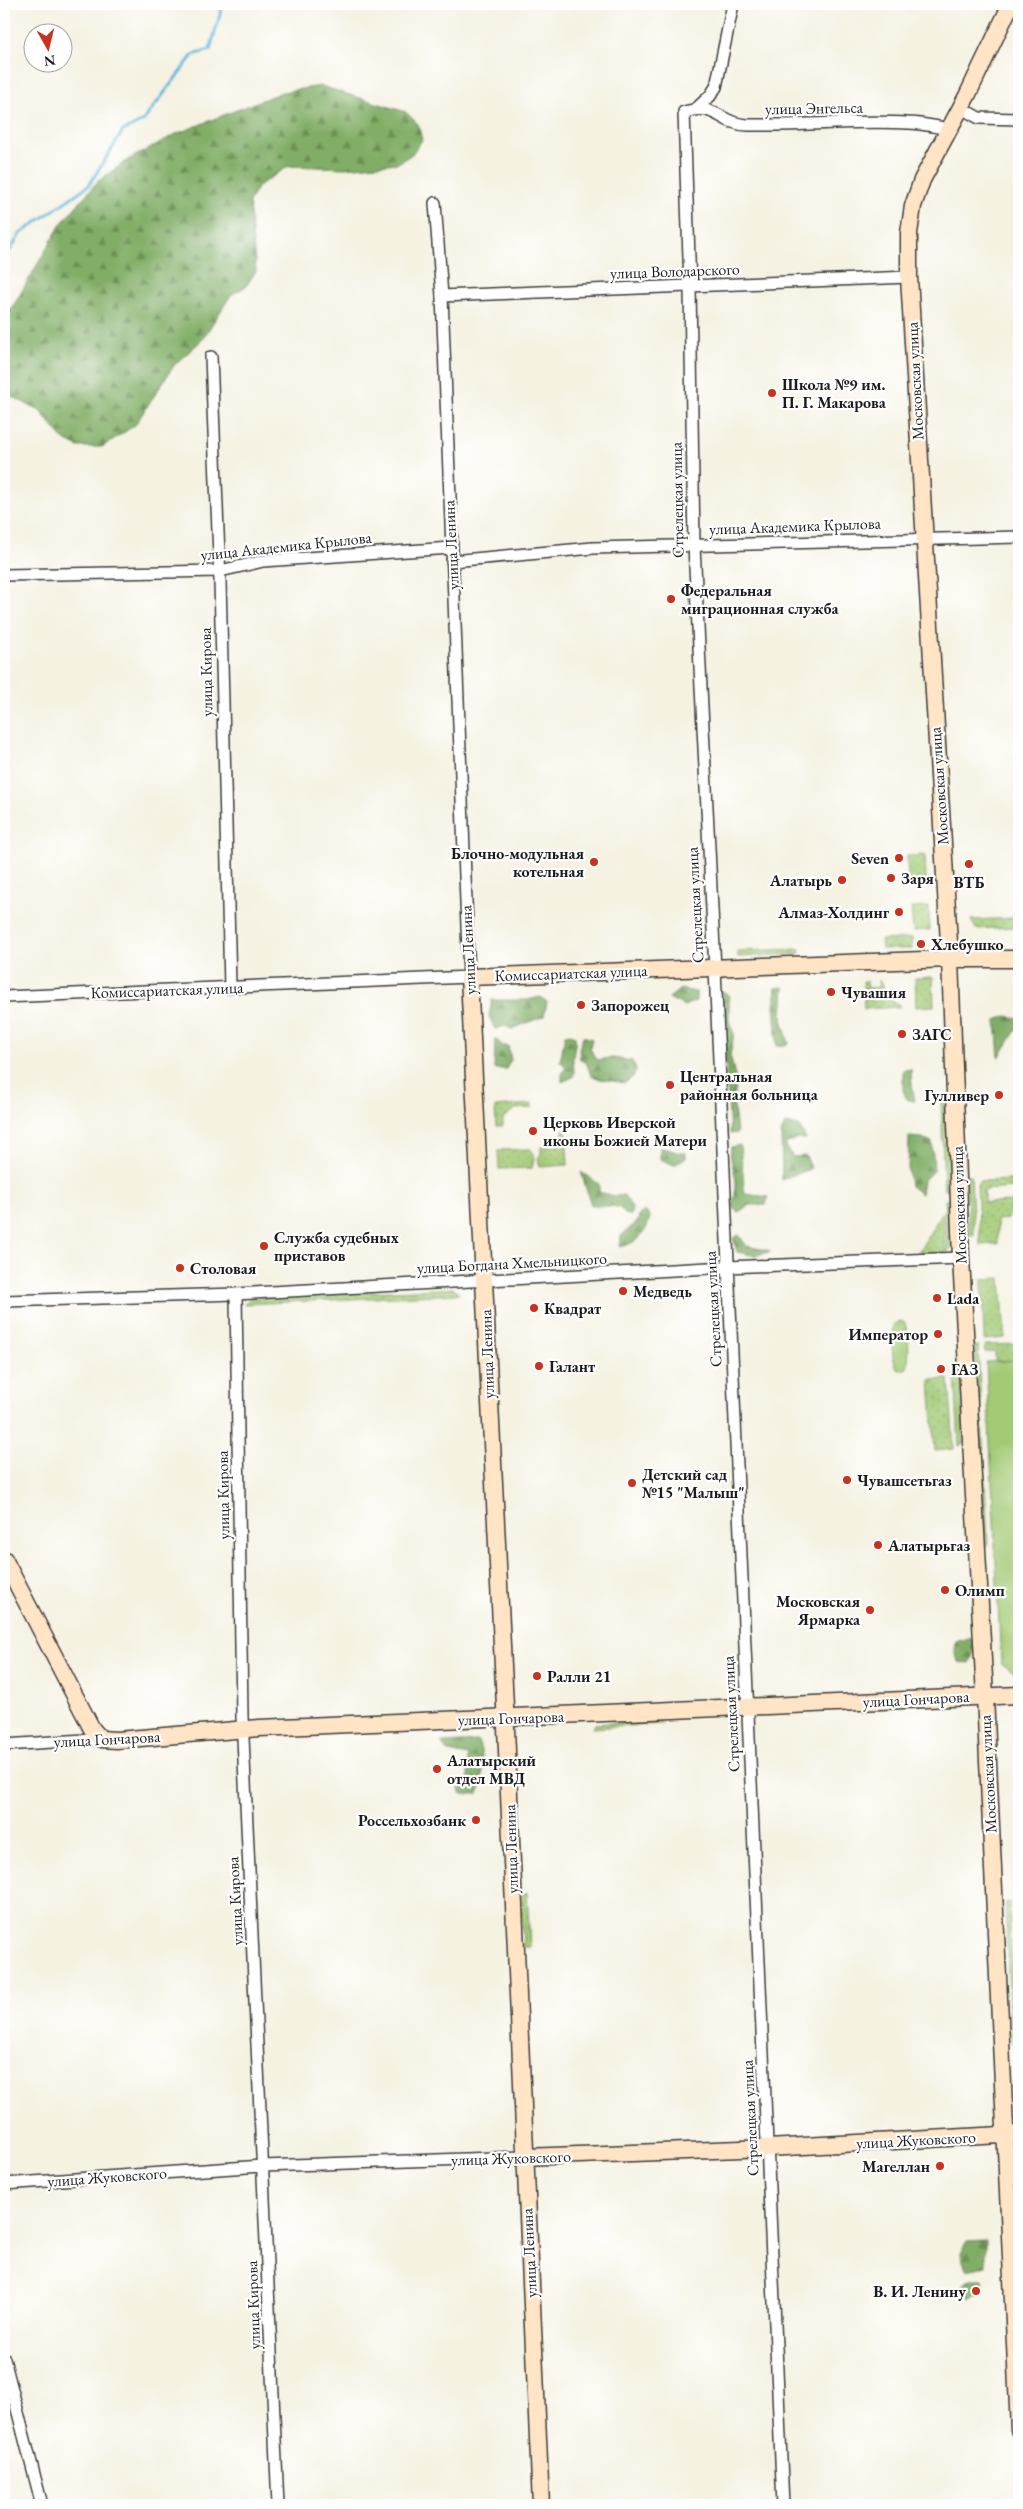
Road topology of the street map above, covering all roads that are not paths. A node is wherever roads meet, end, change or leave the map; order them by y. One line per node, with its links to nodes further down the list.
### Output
1 (733, 4): 3 (street)
2 (1011, 4): 4 (street, Московская улица)
3 (698, 108): 6 (street, улица Энгельса); 9 (street, Стрелецкая улица)
4 (961, 108): 5 (street); 6 (street, Московская улица)
5 (1019, 119)
6 (949, 129): 8 (street, Московская улица)
7 (436, 203): 10 (street, улица Ленина)
8 (909, 277): 9 (street, улица Володарского); 13 (street, Московская улица)
9 (690, 287): 10 (street, улица Володарского); 14 (street, Стрелецкая улица)
10 (442, 296): 15 (street, улица Ленина)
11 (211, 357): 17 (street, улица Кирова)
12 (1019, 537): 13 (street, улица Академика Крылова)
13 (924, 538): 14 (street, улица Академика Крылова); 19 (street, Московская улица)
14 (694, 546): 16 (street, улица Академика Крылова); 21 (street, Стрелецкая улица)
15 (451, 548): 16 (street, улица Ленина); 17 (street, улица Академика Крылова)
16 (452, 561): 22 (street, улица Ленина)
17 (220, 571): 18 (street, улица Академика Крылова); 23 (street, улица Кирова)
18 (4, 575)
19 (950, 959): 20 (street, Комиссариатская улица); 21 (street, Комиссариатская улица); 25 (street, Московская улица)
20 (1019, 959)
21 (715, 969): 22 (street, Комиссариатская улица); 26 (street, Стрелецкая улица)
22 (469, 977): 23 (street, Комиссариатская улица); 27 (street, улица Ленина)
23 (230, 987): 24 (street, Комиссариатская улица)
24 (4, 996)
25 (961, 1258): 26 (street, улица Богдана Хмельницкого); 32 (street, Московская улица)
26 (727, 1267): 27 (street, улица Богдана Хмельницкого); 33 (street, Стрелецкая улица)
27 (485, 1281): 28 (street, улица Богдана Хмельницкого); 34 (street, улица Ленина)
28 (236, 1294): 29 (street, улица Богдана Хмельницкого); 35 (street, улица Кирова)
29 (4, 1301)
30 (4, 1559): 36 (street)
31 (1019, 1695): 32 (street, улица Гончарова)
32 (985, 1696): 33 (street, улица Гончарова); 38 (street, Московская улица)
33 (747, 1707): 34 (street, улица Гончарова); 39 (street, Стрелецкая улица)
34 (506, 1718): 35 (street, улица Гончарова); 40 (street, улица Ленина)
35 (243, 1729): 36 (street, улица Гончарова); 41 (street, улица Кирова)
36 (101, 1739): 37 (street, улица Гончарова)
37 (4, 1744)
38 (1013, 2135): 39 (street, улица Жуковского); 44 (street, Московская улица)
39 (768, 2148): 40 (street, улица Жуковского); 48 (street, Стрелецкая улица)
40 (524, 2158): 41 (street, улица Жуковского); 47 (street, улица Ленина)
41 (263, 2166): 42 (street, улица Жуковского); 46 (street, улица Кирова)
42 (4, 2184)
43 (4, 2359): 45 (street)
44 (1019, 2430)
45 (42, 2505)
46 (278, 2505)
47 (541, 2505)
48 (783, 2505)

